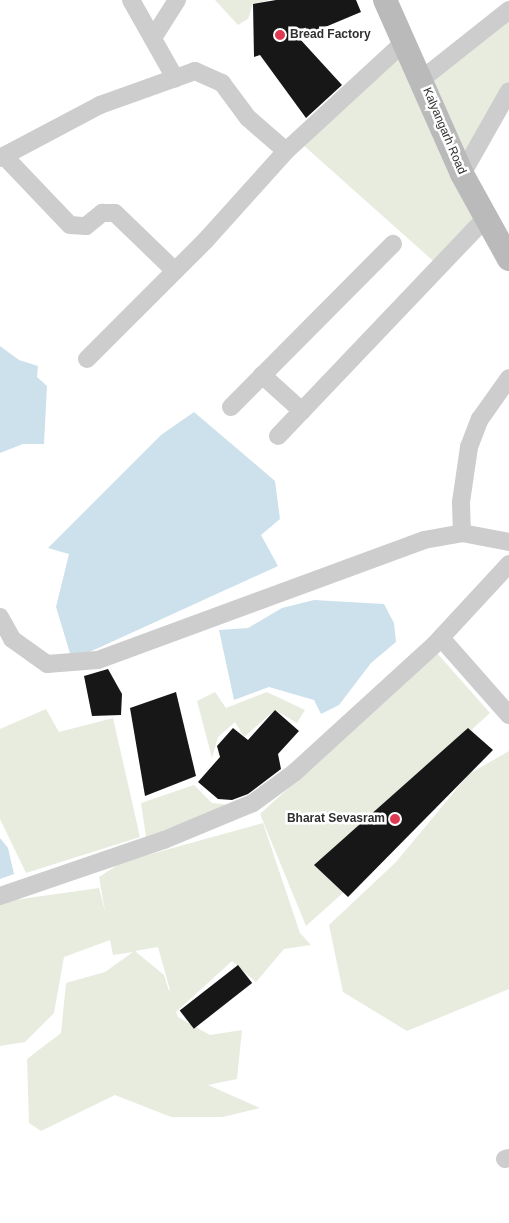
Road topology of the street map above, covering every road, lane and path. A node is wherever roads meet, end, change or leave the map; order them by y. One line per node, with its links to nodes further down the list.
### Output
1 (131, 0): 5 (street)
2 (177, 0): 5 (street)
3 (385, 0): 6 (main road, Kalyangarh Road)
4 (509, 10): 8 (street)
5 (152, 38): 7 (street)
6 (404, 42): 8 (main road, Kalyangarh Road); 10 (street)
7 (175, 78): 10 (street); 11 (street)
8 (422, 79): 12 (main road, Kalyangarh Road)
9 (509, 91): 12 (street)
10 (286, 151): 16 (street)
11 (2, 157): 16 (street)
12 (462, 174): 13 (main road, Kalyangarh Road)
13 (484, 220): 15 (main road, Kalyangarh Road); 21 (street)
14 (393, 244): 18 (street)
15 (509, 259)
16 (175, 271): 17 (street)
17 (87, 359)
18 (262, 375): 20 (street); 21 (street)
19 (509, 378): 23 (street)
20 (231, 407)
21 (302, 412): 22 (street)
22 (278, 436)
23 (462, 533): 24 (street); 26 (street)
24 (509, 542)
25 (509, 564): 27 (street)
26 (0, 617)
27 (441, 638): 28 (street); 29 (street)
28 (509, 715)
29 (0, 896)

